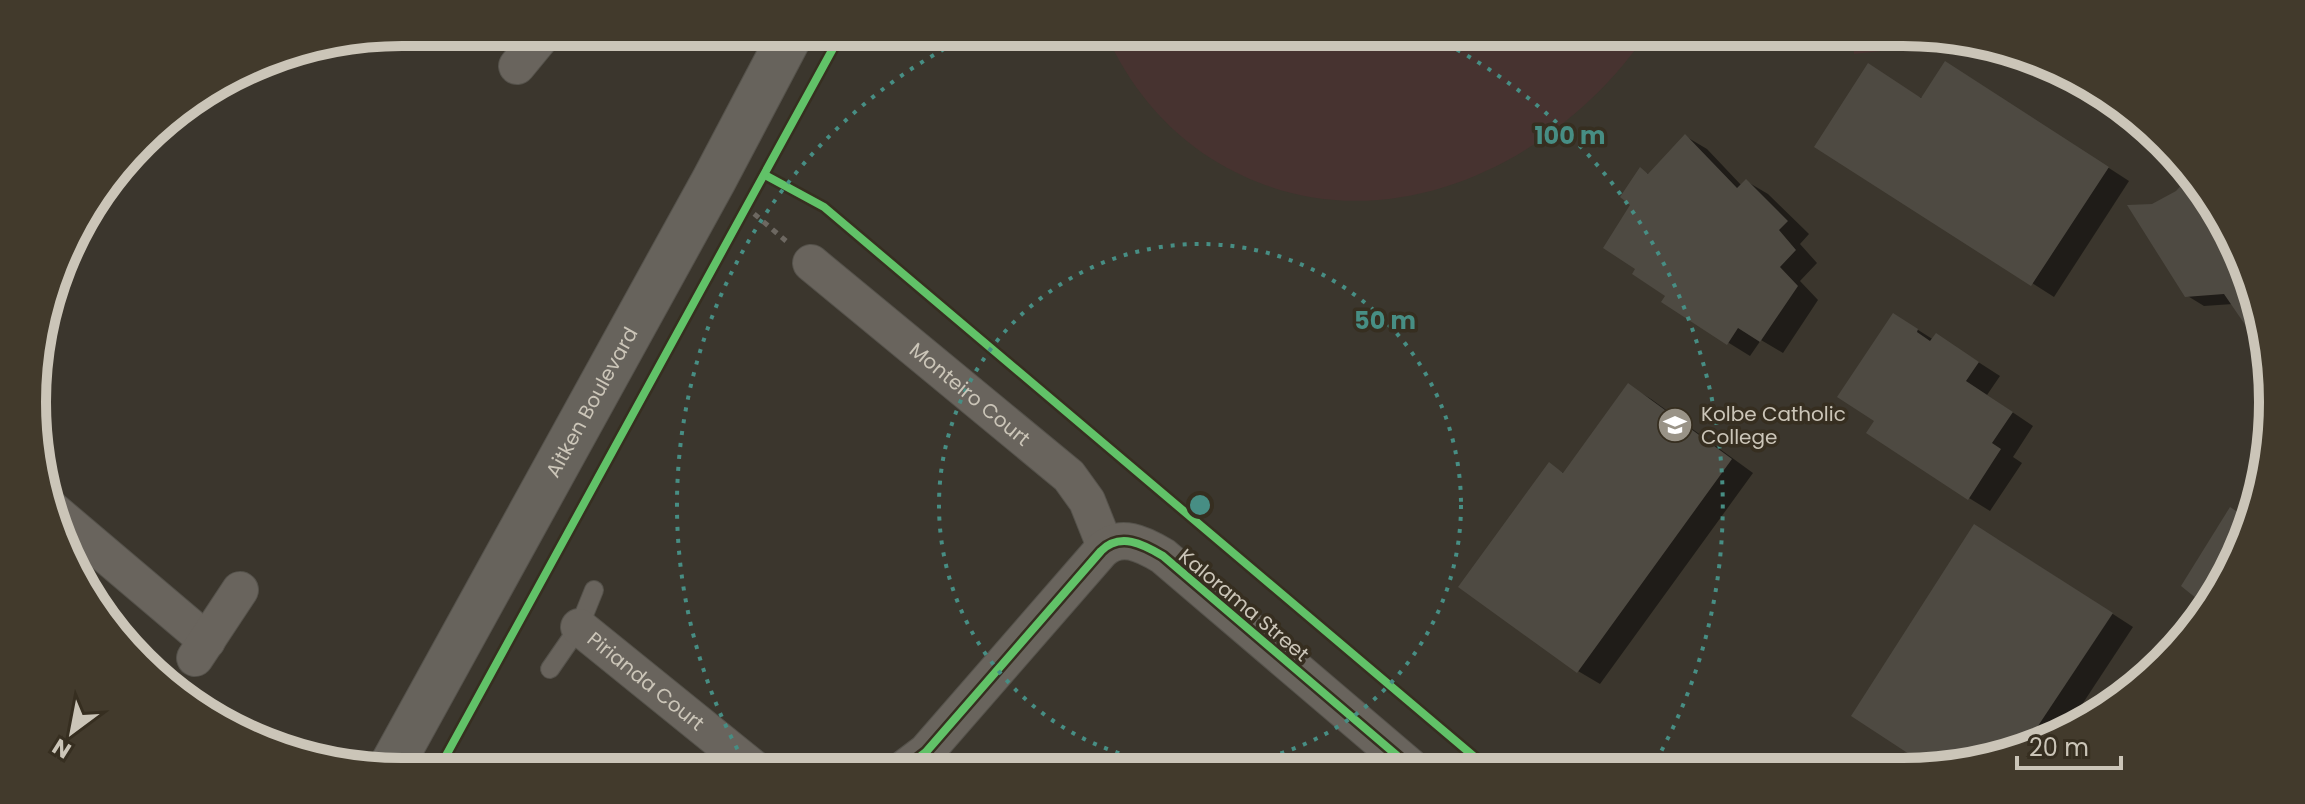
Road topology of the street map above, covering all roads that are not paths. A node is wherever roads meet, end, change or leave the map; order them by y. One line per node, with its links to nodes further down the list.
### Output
1 (533, 46): 3 (street)
2 (785, 46): 11 (main road, Aitken Boulevard)
3 (517, 66)
4 (811, 263): 6 (street, Monteiro Court)
5 (68, 526): 7 (street)
6 (1105, 546): 13 (street); 14 (street, Kalorama Street)
7 (240, 590)
8 (594, 590): 9 (lane)
9 (579, 627): 10 (lane); 12 (street, Pirianda Court)
10 (550, 669)
11 (396, 758)
12 (739, 758)
13 (920, 758)
14 (1400, 758)

